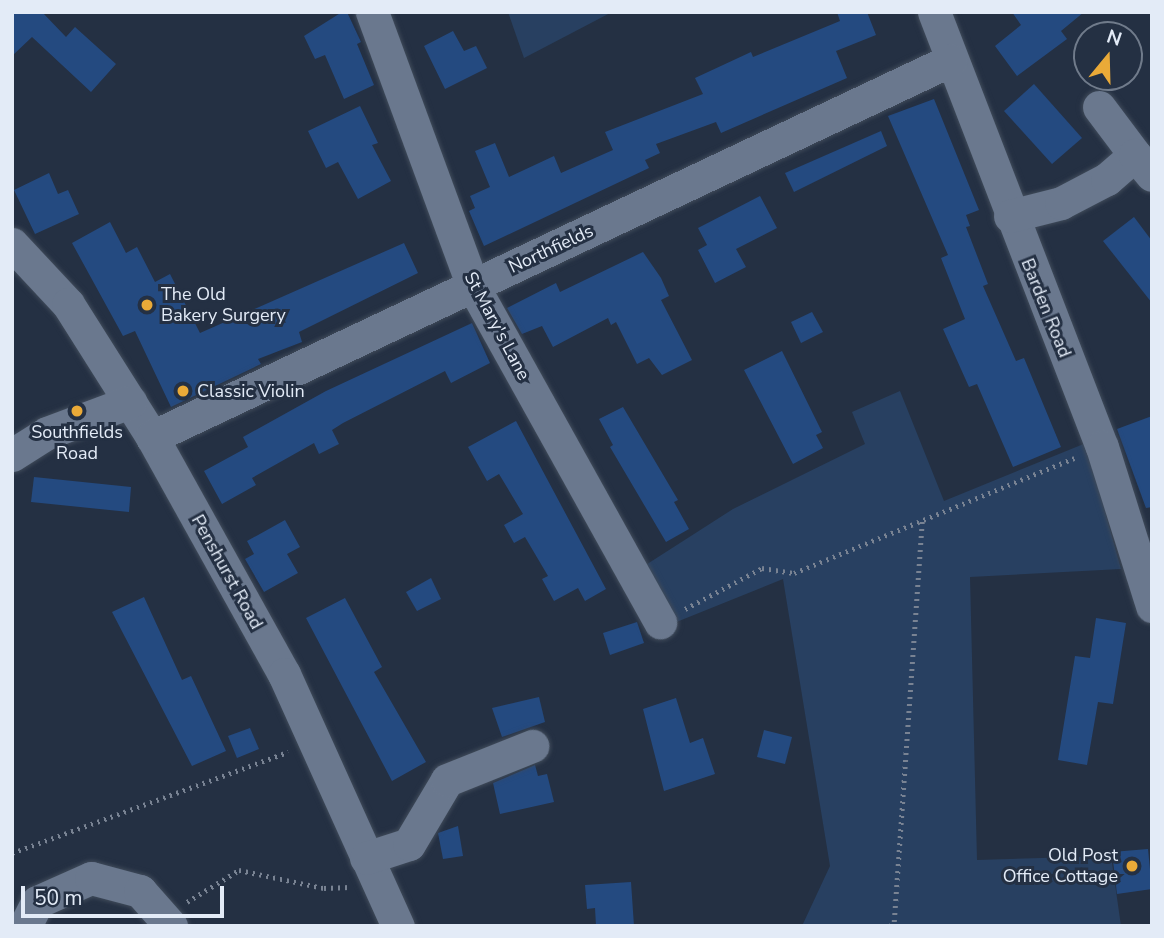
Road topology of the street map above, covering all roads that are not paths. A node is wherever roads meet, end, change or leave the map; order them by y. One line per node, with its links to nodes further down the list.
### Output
1 (372, 12): 8 (street, St Mary's Lane)
2 (934, 12): 3 (street, Barden Road)
3 (951, 60): 6 (street, Barden Road); 8 (street, Northfields)
4 (1099, 107): 5 (street)
5 (1143, 165): 6 (street)
6 (1010, 216): 12 (street, Barden Road)
7 (12, 244): 9 (street, Penshurst Road)
8 (473, 286): 10 (street, Northfields); 13 (street, St Mary's Lane)
9 (130, 401): 10 (street, Penshurst Road); 11 (street)
10 (152, 437): 15 (street, Penshurst Road)
11 (12, 455)
12 (1152, 606)
13 (660, 622)
14 (532, 746): 15 (street)
15 (373, 872): 18 (street, Penshurst Road)
16 (167, 921): 17 (street)
17 (25, 926)
18 (398, 926)

